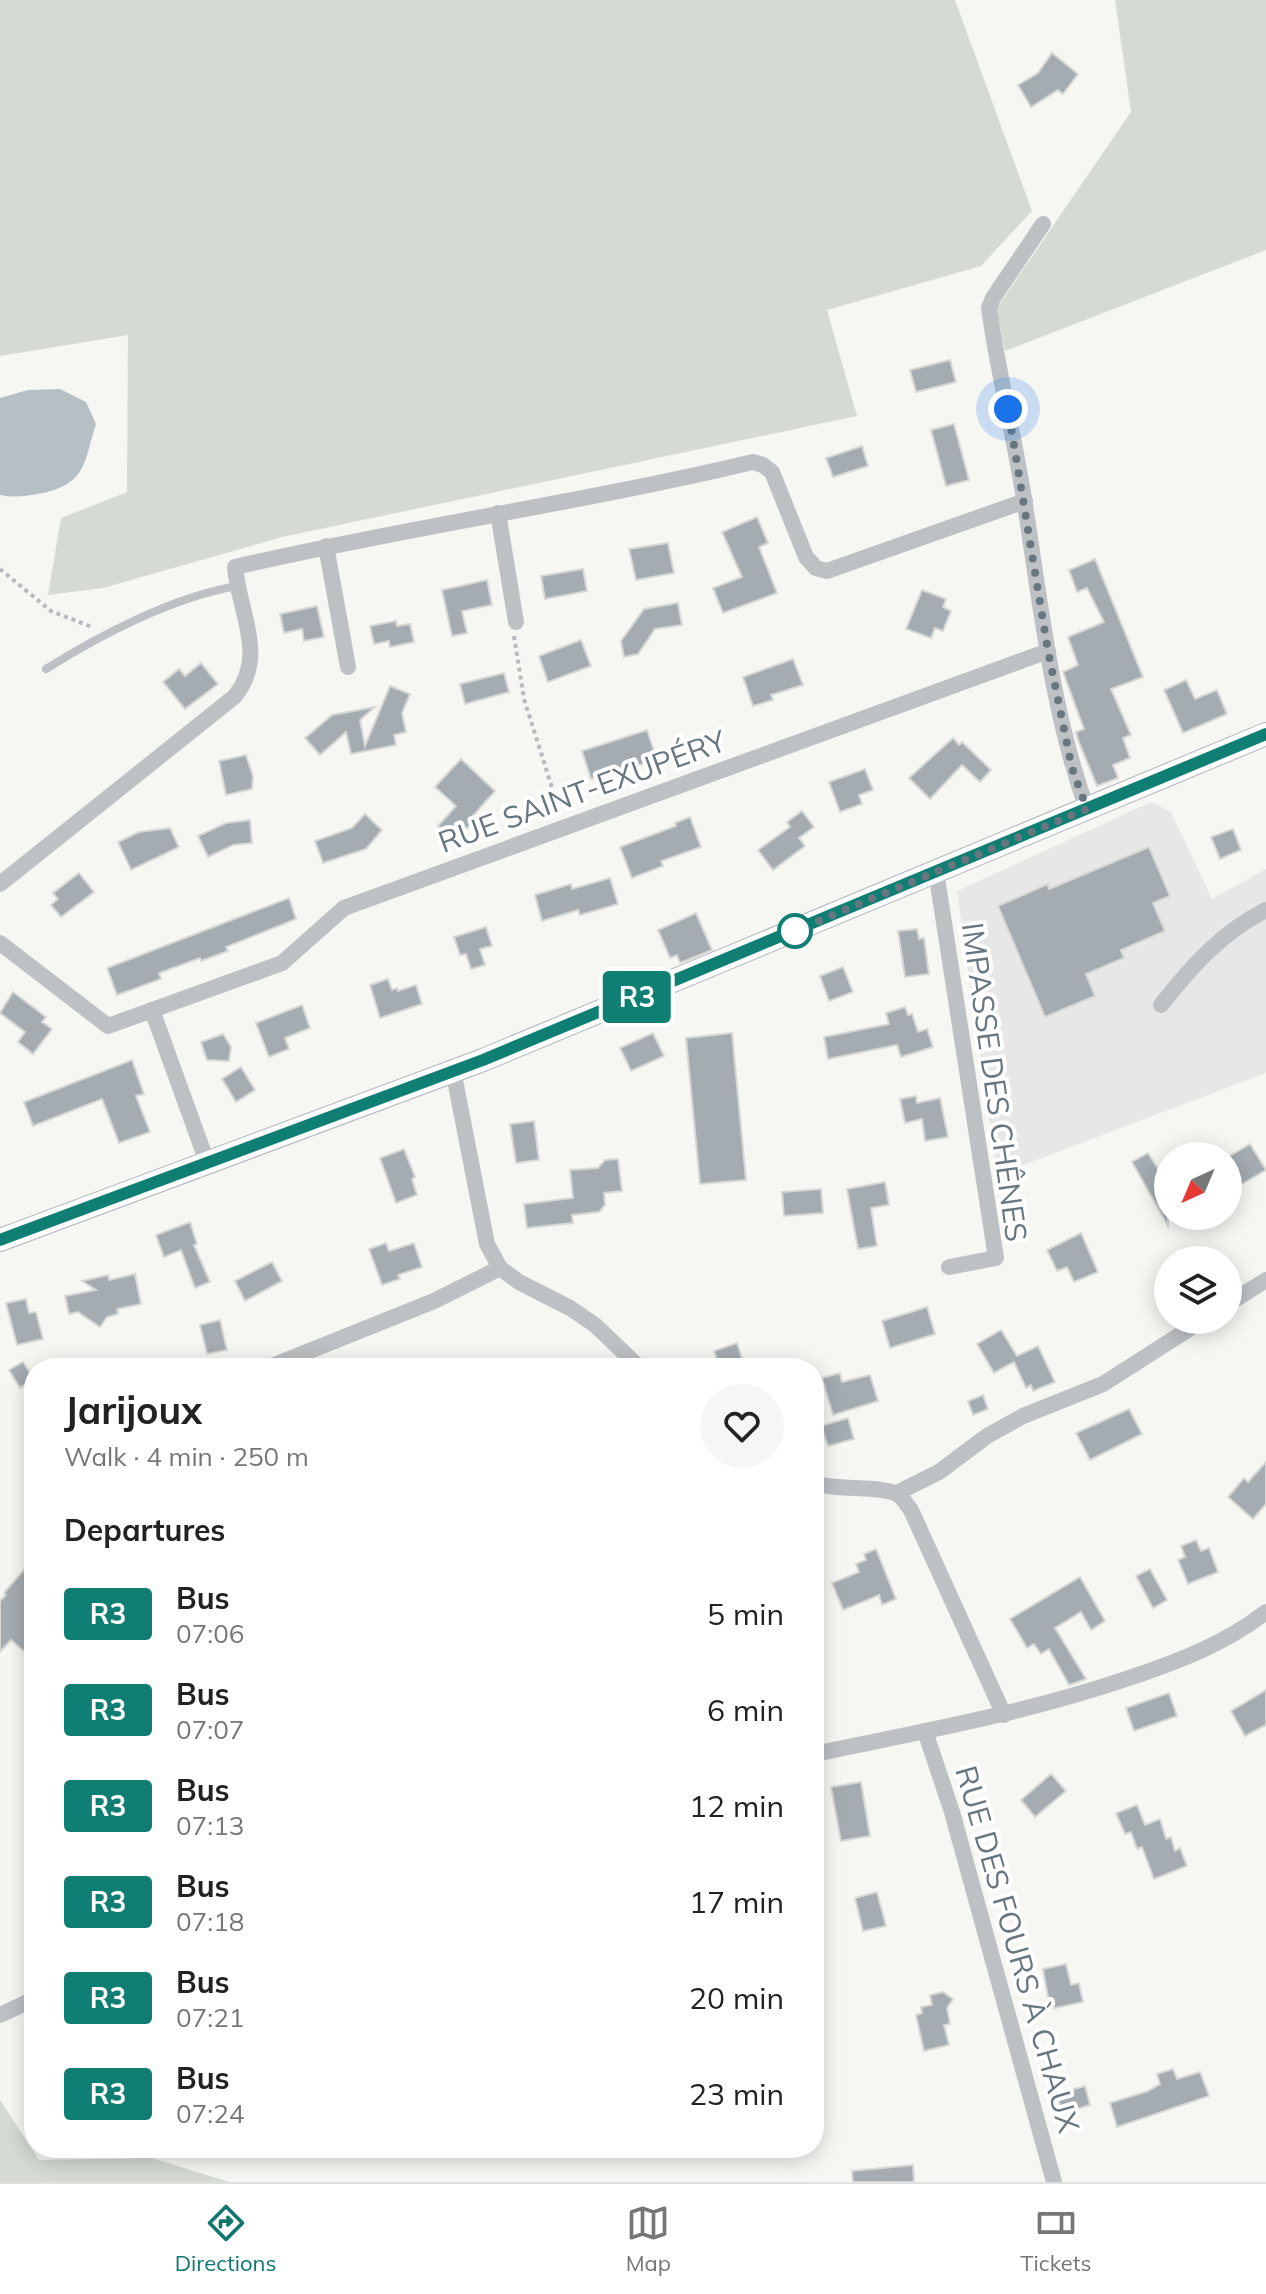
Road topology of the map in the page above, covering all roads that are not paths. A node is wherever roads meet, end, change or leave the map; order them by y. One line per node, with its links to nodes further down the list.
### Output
1 (1043, 224): 2 (street)
2 (1025, 501): 3 (street); 7 (street)
3 (498, 513): 4 (street); 6 (street)
4 (326, 546): 5 (street); 8 (street)
5 (237, 586): 9 (lane); 13 (street)
6 (516, 622)
7 (1048, 651): 11 (street); 17 (street, RUE SAINT-EXUPÉRY)
8 (348, 667)
9 (46, 669)
10 (1266, 734): 11 (main road)
11 (1087, 809): 12 (main road)
12 (936, 871): 18 (main road); 21 (street, IMPASSE DES CHÊNES)
13 (0, 884)
14 (1266, 910): 16 (street)
15 (0, 943): 17 (street, RUE SAINT-EXUPÉRY)
16 (1161, 1005)
17 (152, 1010): 19 (street)
18 (453, 1070): 19 (main road); 22 (street)
19 (207, 1162): 20 (main road)
20 (0, 1240)
21 (949, 1267)
22 (500, 1268): 26 (street); 27 (street)
23 (1266, 1280): 24 (street)
24 (1242, 1295)
25 (1181, 1334): 29 (street)
26 (292, 1358)
27 (630, 1358)
28 (824, 1485): 29 (street)
29 (897, 1493): 31 (street)
30 (1266, 1612): 31 (street)
31 (1004, 1715): 32 (street)
32 (925, 1731): 33 (street); 36 (street, RUE DES FOURS À CHAUX)
33 (824, 1752)
34 (24, 2004): 35 (street)
35 (0, 2015)
36 (1054, 2182)

